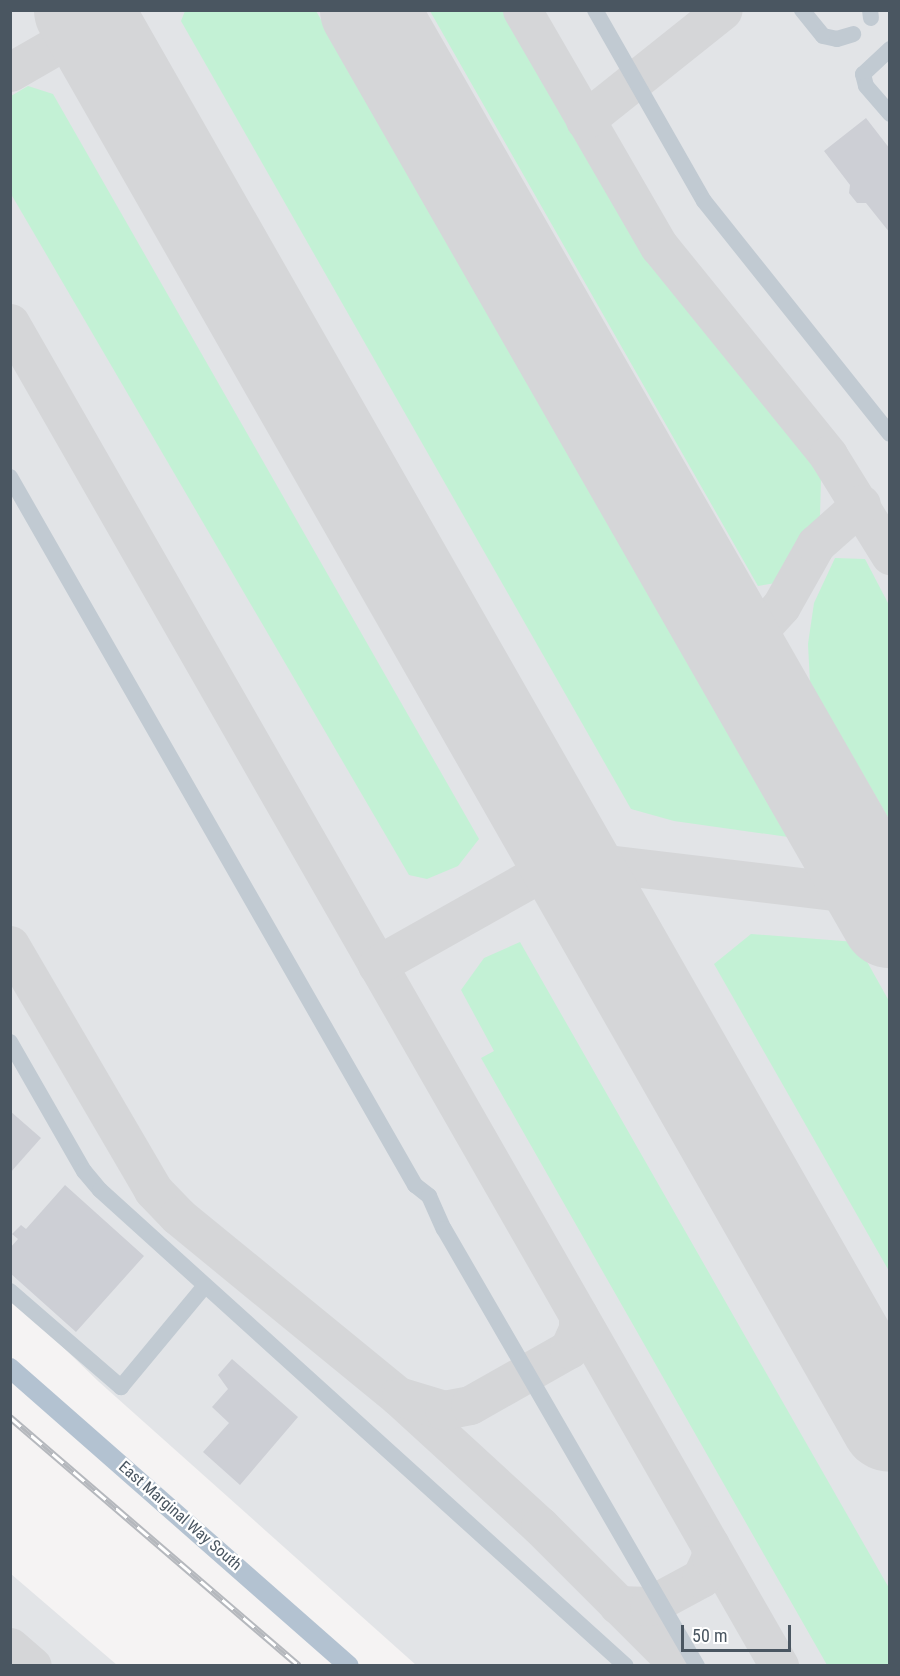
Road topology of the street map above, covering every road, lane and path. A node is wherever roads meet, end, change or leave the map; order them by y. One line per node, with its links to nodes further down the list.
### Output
1 (595, 10): 6 (lane)
2 (802, 10): 3 (lane)
3 (853, 34)
4 (890, 49): 5 (lane)
5 (890, 114)
6 (890, 434)
7 (10, 477): 14 (lane)
8 (10, 1042): 9 (lane)
9 (204, 1287): 10 (lane); 13 (lane)
10 (10, 1291)
11 (10, 1368): 12 (main road, East Marginal Way South)
12 (349, 1665)
13 (626, 1665)
14 (697, 1665)

